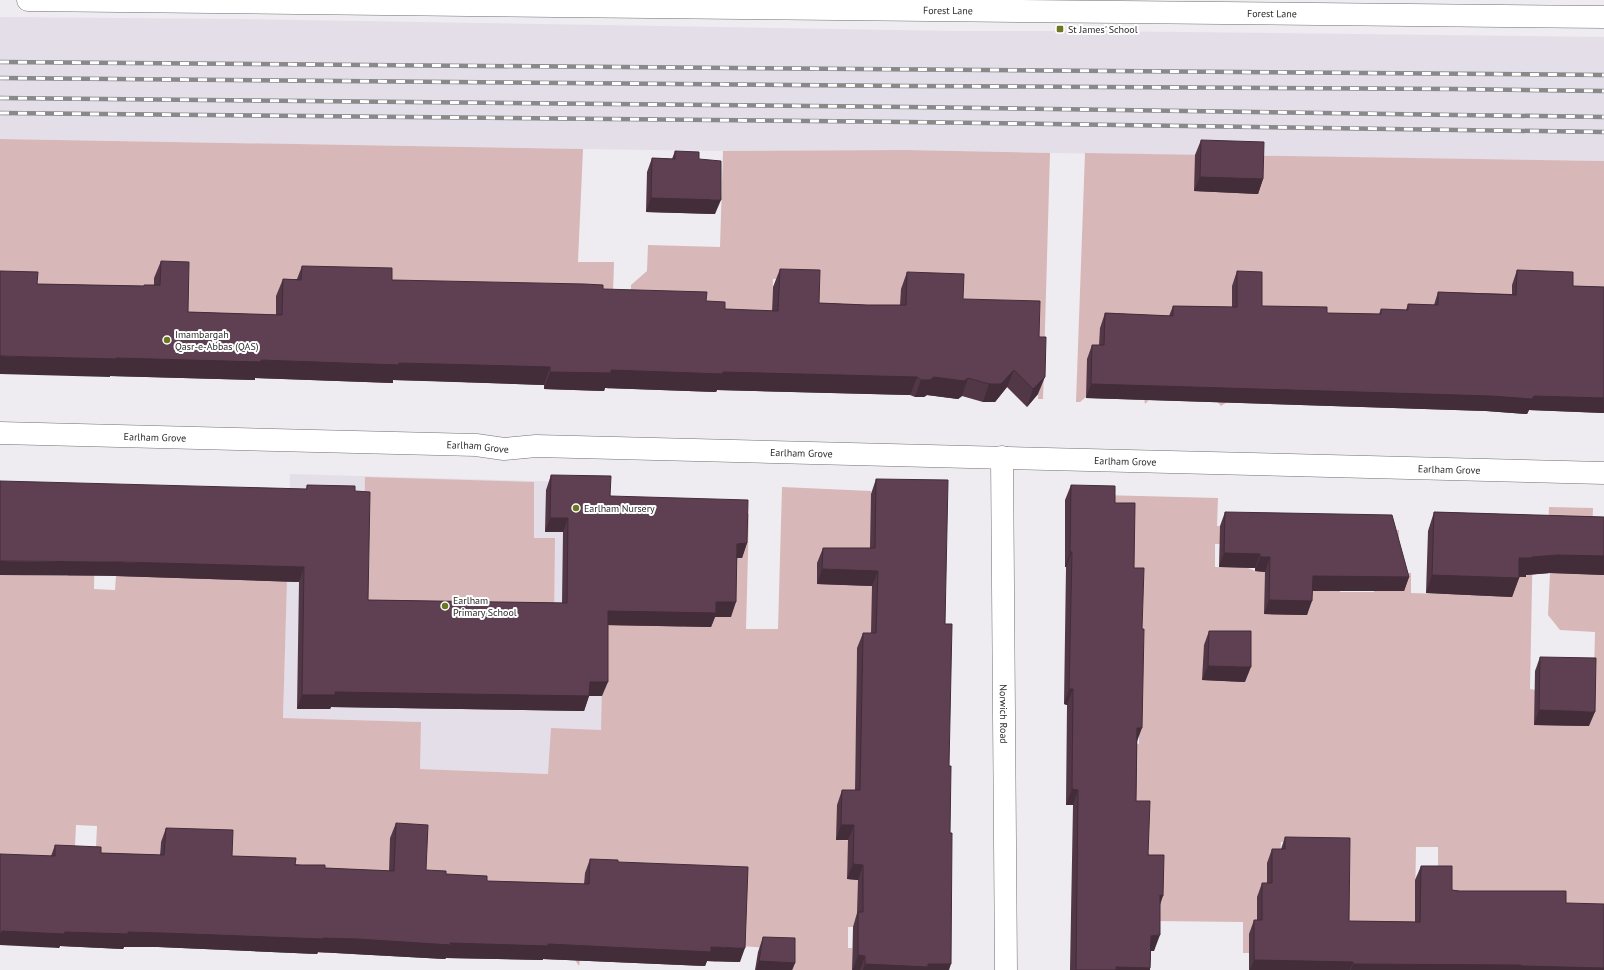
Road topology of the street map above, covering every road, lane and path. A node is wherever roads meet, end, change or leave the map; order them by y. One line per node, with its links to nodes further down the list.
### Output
1 (28, 0): 2 (street, Forest Lane)
2 (426, 3): 3 (street, Forest Lane)
3 (859, 4): 4 (street, Forest Lane)
4 (1440, 7): 5 (street, Forest Lane)
5 (1604, 17)
6 (0, 433): 7 (street, Earlham Grove)
7 (1002, 458): 8 (street, Earlham Grove); 9 (street, Norwich Road)
8 (1604, 473)
9 (1006, 970)

